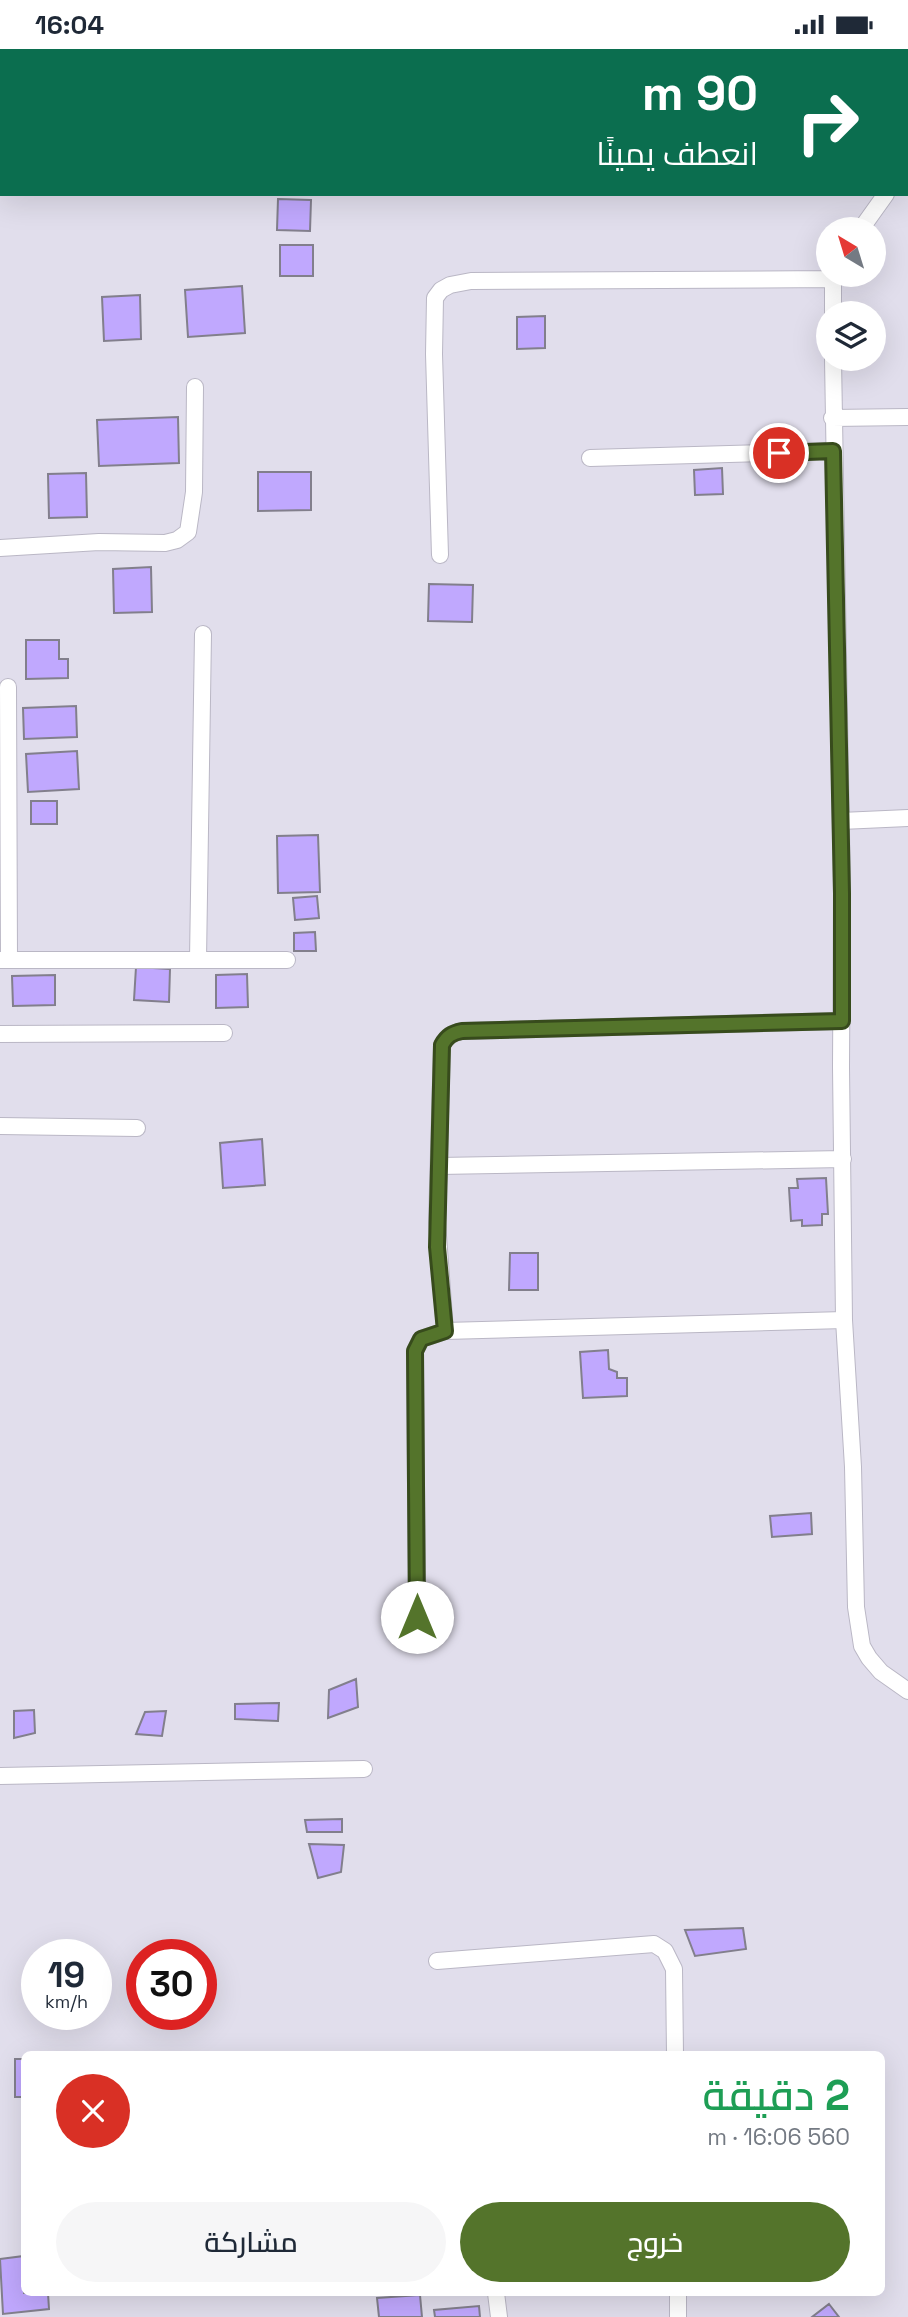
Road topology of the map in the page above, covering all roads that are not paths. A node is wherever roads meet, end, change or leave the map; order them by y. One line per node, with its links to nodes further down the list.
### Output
1 (885, 196): 2 (street)
2 (870, 217)
3 (816, 277): 11 (street)
4 (833, 371): 7 (street)
5 (195, 387): 10 (street)
6 (908, 417): 7 (street)
7 (832, 418): 8 (street)
8 (833, 451): 9 (street); 15 (street)
9 (590, 458)
10 (0, 548)
11 (440, 555)
12 (203, 634): 17 (street)
13 (8, 687): 16 (street)
14 (908, 818): 15 (street)
15 (841, 821): 19 (street)
16 (4, 960): 17 (street)
17 (198, 960): 18 (street)
18 (287, 960)
19 (842, 1021): 24 (street); 25 (street)
20 (224, 1033): 21 (street)
21 (0, 1034)
22 (0, 1126): 23 (street)
23 (137, 1128)
24 (843, 1160): 25 (street); 26 (street)
25 (439, 1166): 27 (street)
26 (844, 1321): 27 (street); 29 (street)
27 (445, 1331): 28 (street)
28 (417, 1617)
29 (908, 1691)
30 (365, 1769): 31 (street)
31 (0, 1776)
32 (437, 1961): 33 (street)
33 (675, 2051)
34 (496, 2296): 36 (street)
35 (678, 2296): 37 (street)
36 (499, 2317)
37 (678, 2317)

